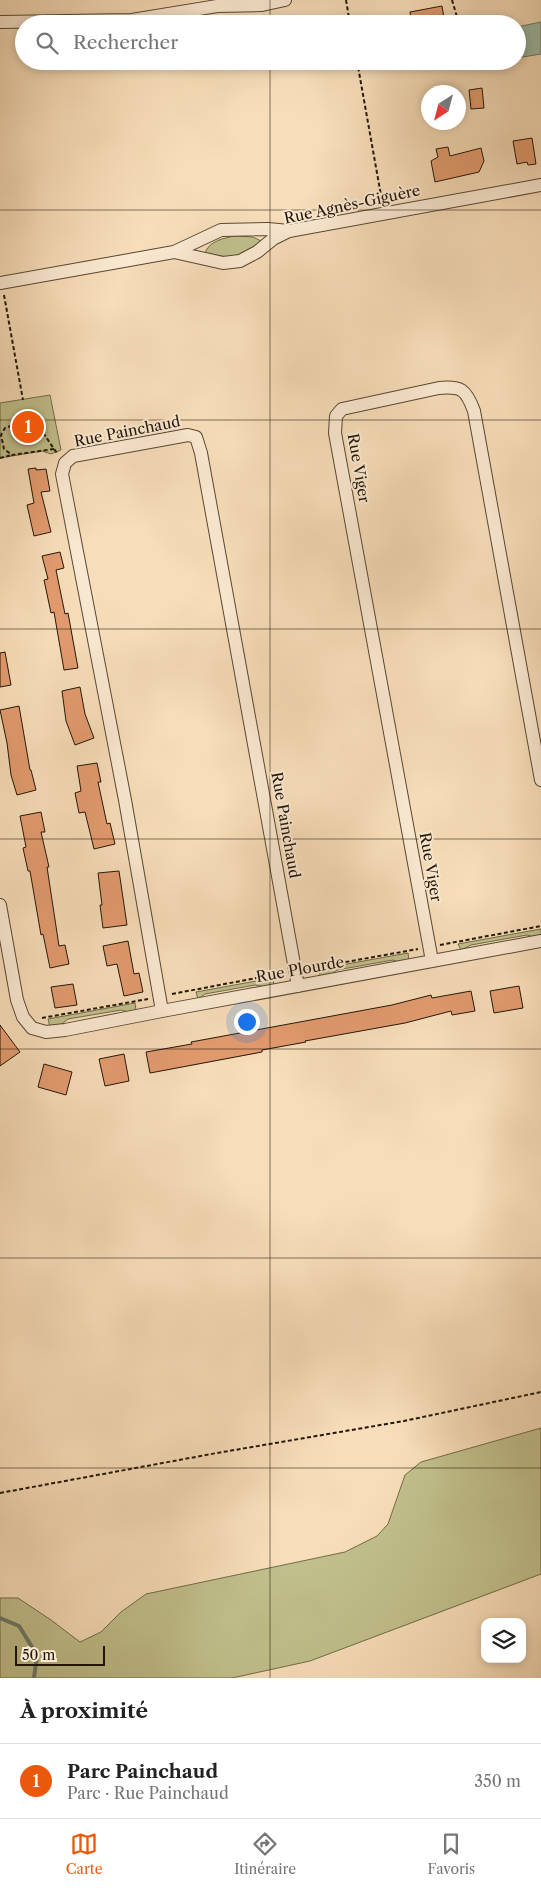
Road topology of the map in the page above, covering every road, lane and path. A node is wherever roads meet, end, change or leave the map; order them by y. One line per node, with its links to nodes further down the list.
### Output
1 (285, 0): 4 (street)
2 (346, 0): 6 (path)
3 (452, 0): 7 (path)
4 (221, 3): 5 (street)
5 (158, 15)
6 (348, 15)
7 (456, 15)
8 (0, 22): 9 (street)
9 (15, 22)
10 (359, 70): 12 (path)
11 (541, 185): 12 (street, Rue Agnès-Giguère)
12 (384, 213): 13 (street, Rue Agnès-Giguère)
13 (289, 231): 14 (street); 14 (street, Rue Agnès-Giguère)
14 (174, 252): 15 (street, Rue Agnès-Giguère)
15 (1, 283): 16 (path)
16 (23, 400)
17 (54, 449): 18 (path); 18 (path); 20 (path)
18 (12, 455): 19 (path)
19 (0, 458)
20 (65, 463): 25 (street, Rue Painchaud); 26 (street, Rue Painchaud)
21 (541, 780): 24 (street, Rue Viger)
22 (0, 905): 26 (street, Rue Plourde)
23 (541, 941): 24 (street, Rue Plourde)
24 (432, 961): 25 (street, Rue Plourde)
25 (298, 986): 26 (street, Rue Plourde)
26 (162, 1011)
27 (541, 1392): 28 (path)
28 (0, 1493)

